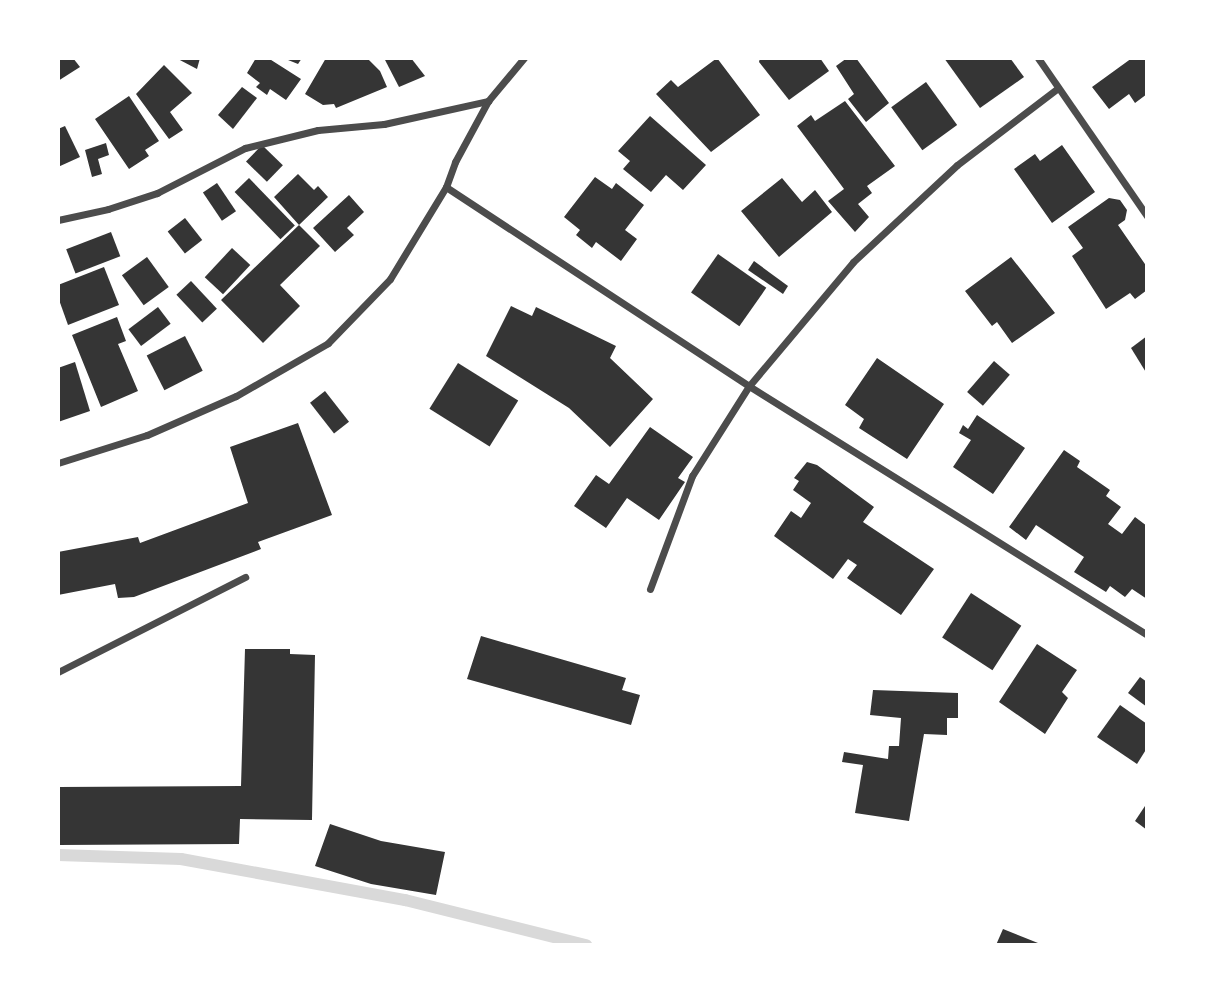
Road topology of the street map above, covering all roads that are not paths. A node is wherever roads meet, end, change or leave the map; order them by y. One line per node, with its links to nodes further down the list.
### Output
1 (524, 58): 4 (street)
2 (1038, 58): 3 (street)
3 (1058, 88): 6 (street); 8 (street)
4 (488, 101): 5 (street); 7 (street)
5 (446, 187): 8 (street); 9 (street)
6 (1147, 216)
7 (58, 220)
8 (750, 386): 11 (street); 12 (street)
9 (58, 463)
10 (245, 577): 13 (street)
11 (650, 589)
12 (1147, 635)
13 (58, 672)

